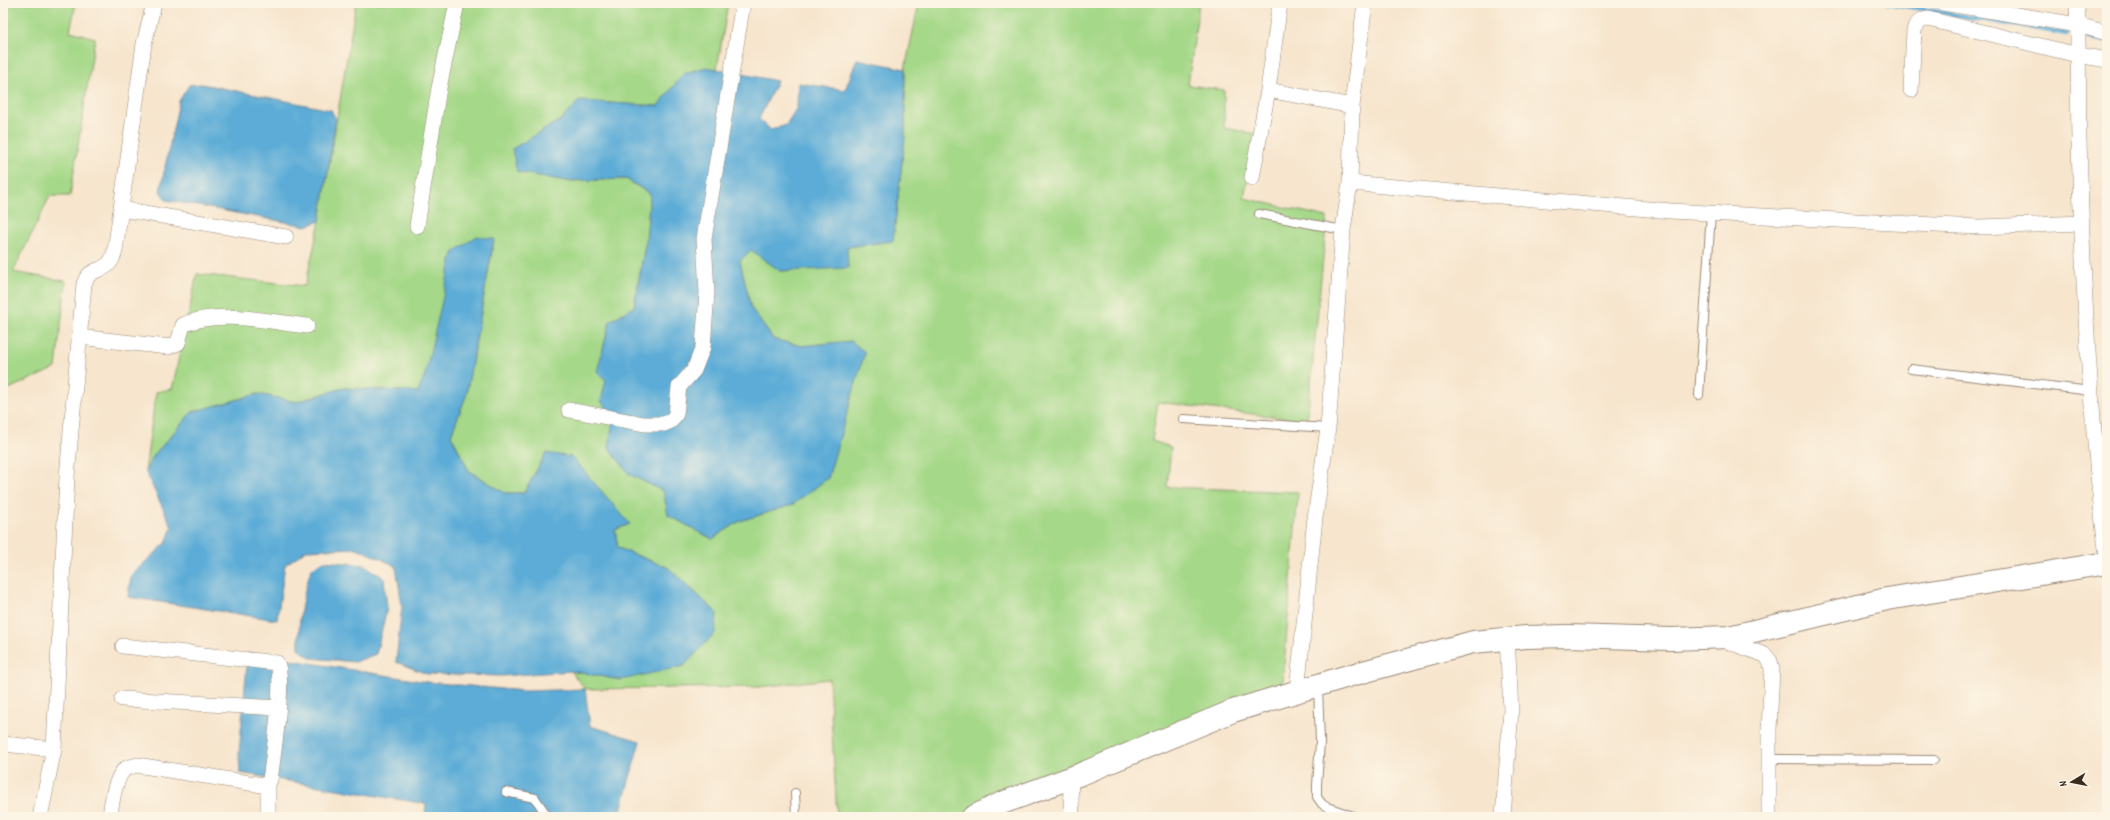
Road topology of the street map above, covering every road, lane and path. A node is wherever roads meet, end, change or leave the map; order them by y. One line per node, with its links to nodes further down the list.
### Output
1 (154, 3): 17 (street)
2 (457, 3): 21 (street)
3 (743, 3): 29 (street)
4 (1280, 3): 12 (street)
5 (1365, 3): 14 (street)
6 (1943, 3): 8 (street)
7 (2077, 3): 8 (street)
8 (2078, 25): 9 (street); 10 (street)
9 (2107, 33)
10 (2078, 55): 11 (street); 13 (street); 20 (street)
11 (2107, 60)
12 (1268, 90): 14 (street); 15 (street)
13 (1911, 90)
14 (1352, 106): 16 (street)
15 (1252, 178)
16 (1350, 184): 18 (street); 22 (street)
17 (121, 209): 23 (street); 25 (street)
18 (1711, 213): 20 (street); 28 (lane)
19 (1259, 214): 22 (lane)
20 (2082, 223): 27 (street)
21 (417, 226)
22 (1344, 230): 31 (street)
23 (286, 237)
24 (307, 326): 25 (street)
25 (79, 338): 42 (street)
26 (1911, 369): 27 (lane)
27 (2091, 391): 32 (street)
28 (1698, 395)
29 (569, 410)
30 (1184, 419): 31 (lane)
31 (1328, 428): 38 (street)
32 (2107, 557)
33 (2107, 563): 35 (street)
34 (1507, 638): 35 (street); 37 (street); 57 (street)
35 (1718, 638): 43 (street)
36 (123, 646): 40 (street)
37 (1318, 684): 38 (street); 56 (lane)
38 (1296, 691): 45 (street)
39 (122, 699): 40 (street)
40 (278, 708): 46 (street)
41 (3, 744): 42 (street)
42 (54, 749): 49 (street)
43 (1770, 759): 44 (lane); 58 (street)
44 (1934, 760)
45 (1070, 778): 54 (street); 55 (street)
46 (268, 784): 50 (street); 51 (street)
47 (506, 792): 52 (lane)
48 (795, 793): 53 (lane)
49 (40, 817)
50 (110, 817)
51 (268, 817)
52 (548, 817)
53 (796, 817)
54 (973, 817)
55 (1072, 817)
56 (1356, 817)
57 (1503, 817)
58 (1770, 817)

